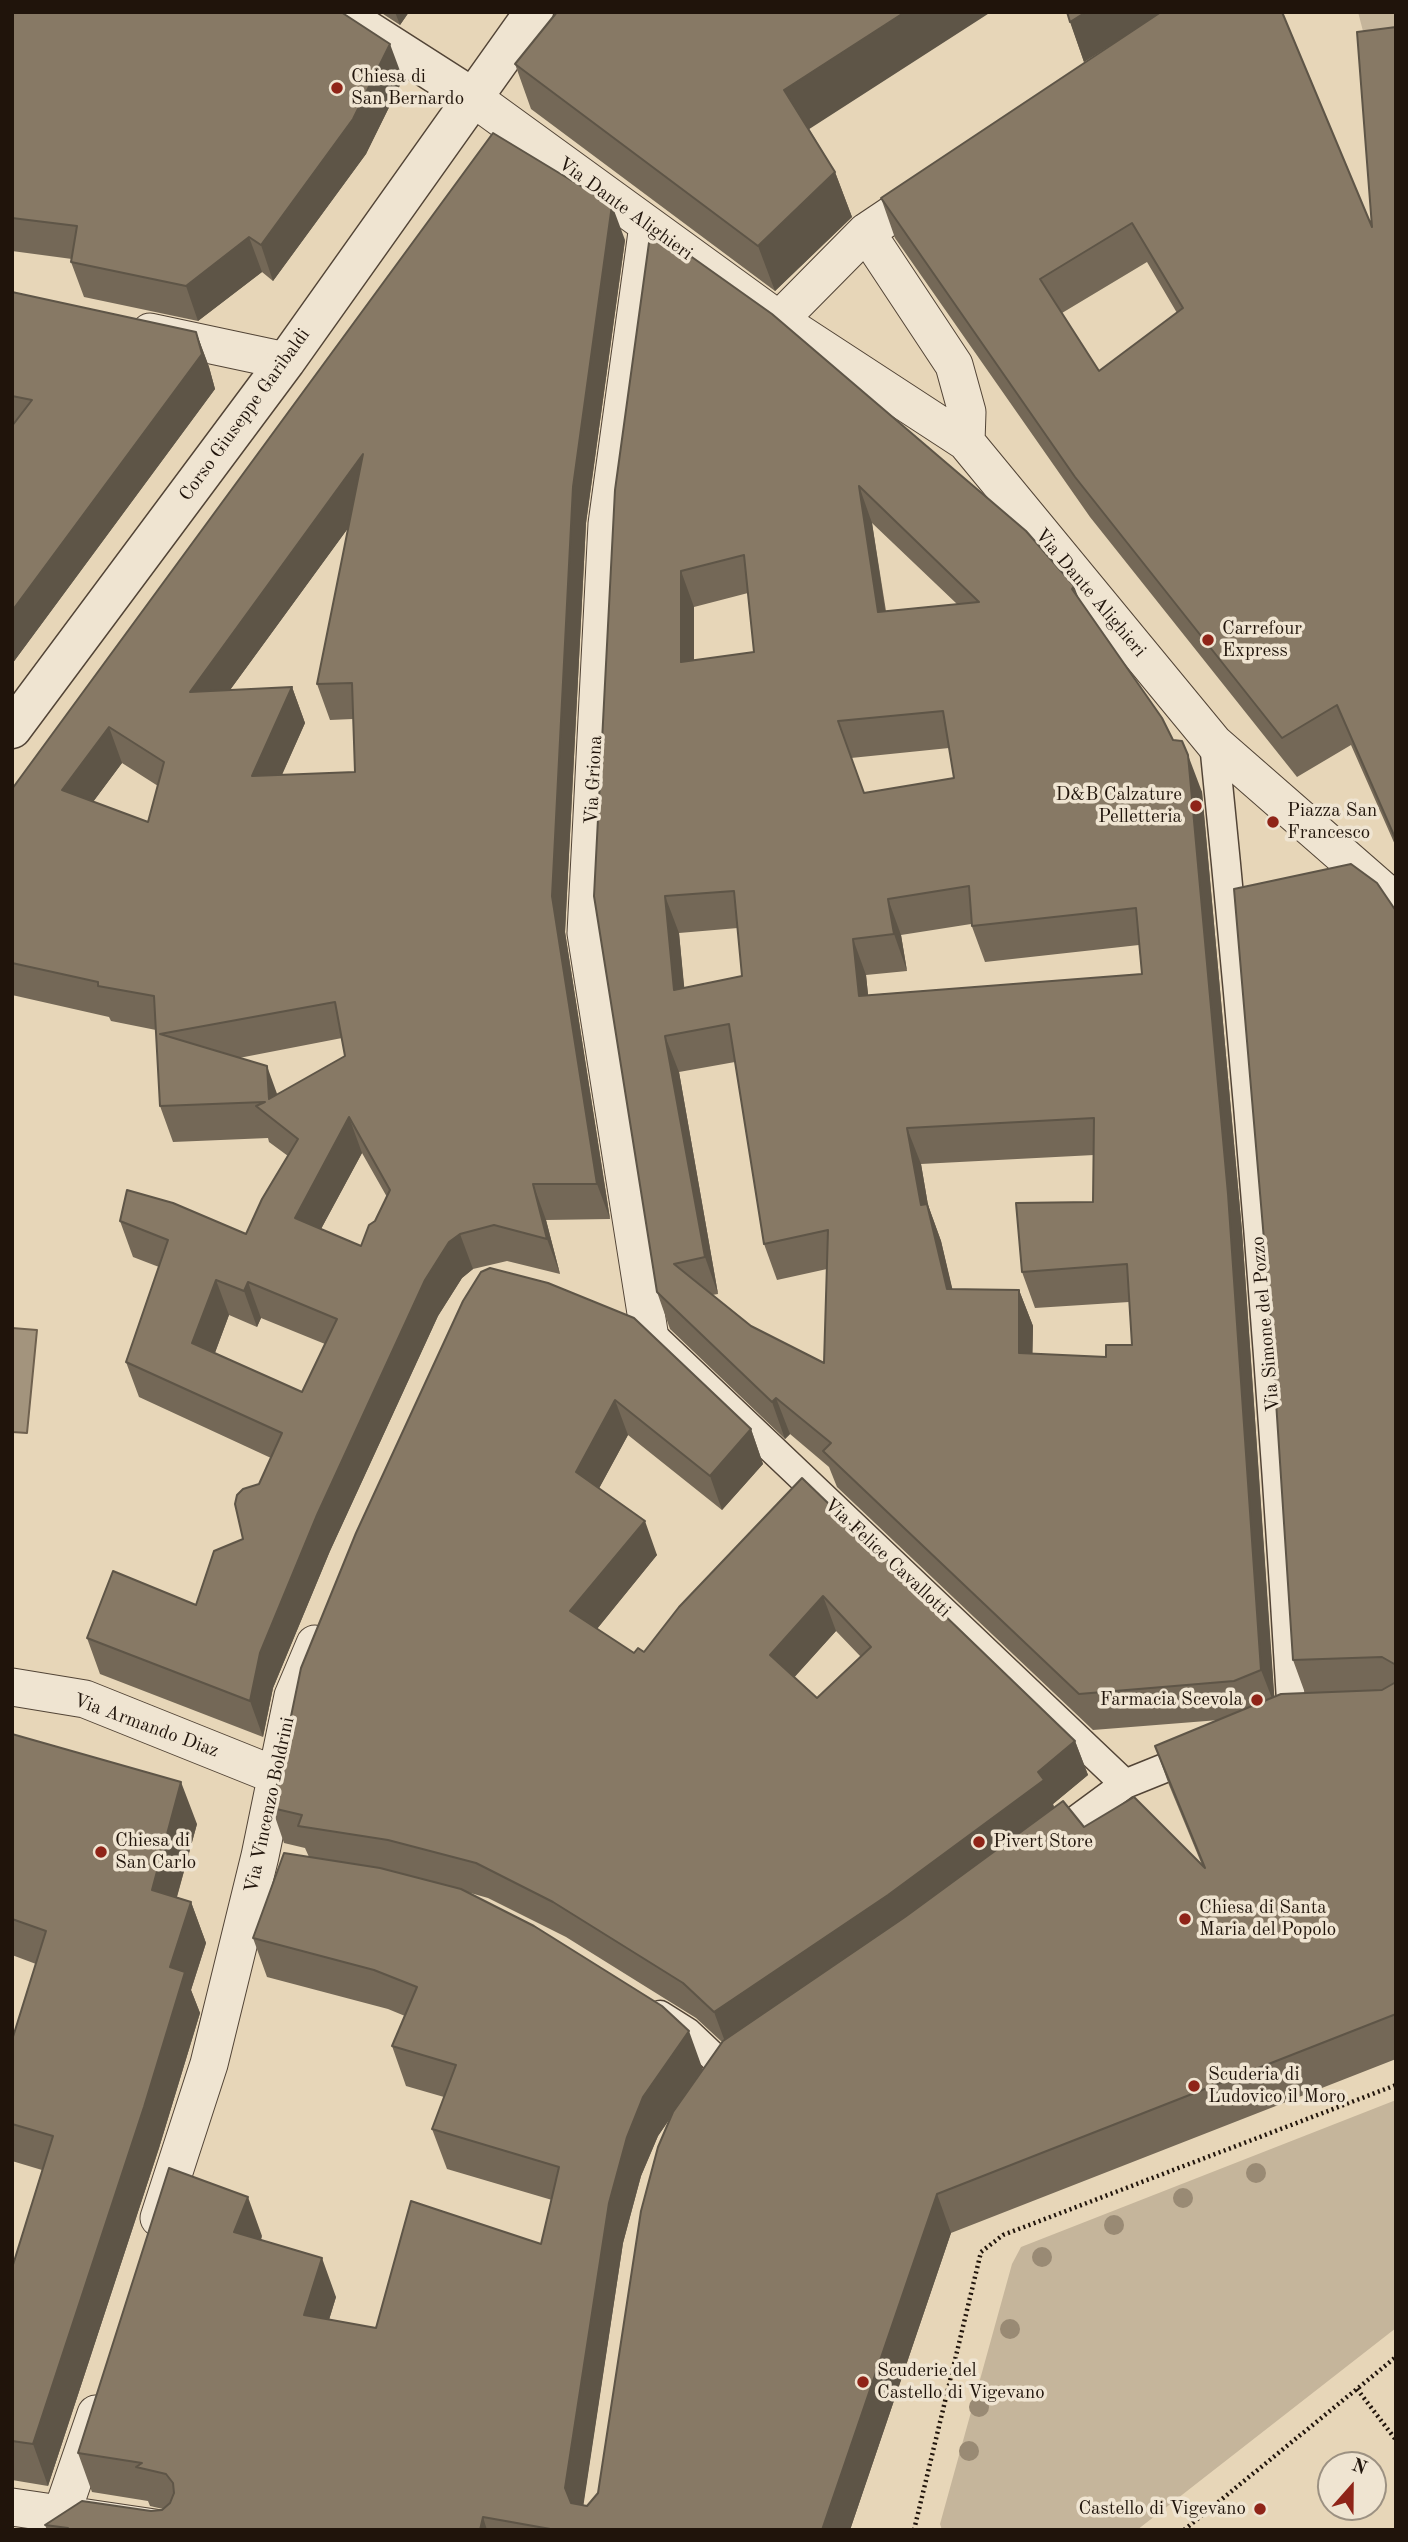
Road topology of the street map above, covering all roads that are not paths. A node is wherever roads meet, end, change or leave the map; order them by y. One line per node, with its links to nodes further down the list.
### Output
1 (339, 12): 3 (street)
2 (534, 12): 3 (street, Corso Giuseppe Garibaldi)
3 (472, 97): 5 (street, Via Dante Alighieri); 9 (street, Corso Giuseppe Garibaldi)
4 (957, 171): 6 (street)
5 (648, 225): 7 (street, Via Dante Alighieri); 15 (street, Via Griona)
6 (866, 232): 7 (street); 10 (street)
7 (779, 320): 10 (street, Via Dante Alighieri)
8 (116, 325): 9 (street)
9 (286, 361): 11 (street, Corso Giuseppe Garibaldi)
10 (966, 442): 12 (street, Via Dante Alighieri)
11 (12, 729)
12 (1214, 743): 13 (street); 18 (street, Via Simone del Pozzo)
13 (1391, 898)
14 (614, 1318): 15 (street)
15 (649, 1332): 21 (street, Via Felice Cavallotti)
16 (329, 1609): 20 (street, Via Vincenzo Boldrini)
17 (12, 1687): 20 (street, Via Armando Diaz)
18 (1292, 1720)
19 (1215, 1747): 21 (street)
20 (277, 1776): 25 (street, Via Vincenzo Boldrini)
21 (1125, 1784): 22 (street)
22 (1028, 1855)
23 (639, 2003): 24 (street)
24 (728, 2069)
25 (149, 2249)
26 (106, 2381): 28 (street)
27 (12, 2507): 28 (street)
28 (60, 2522): 29 (street)
29 (168, 2530)

